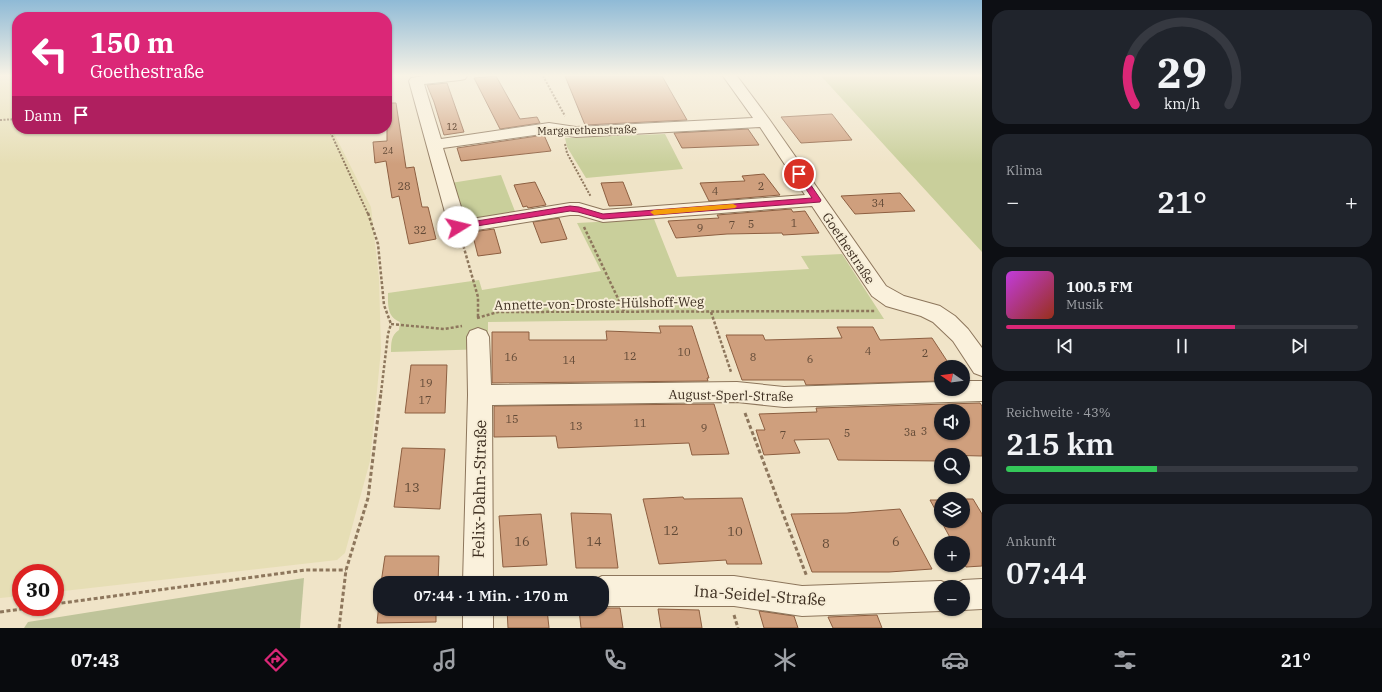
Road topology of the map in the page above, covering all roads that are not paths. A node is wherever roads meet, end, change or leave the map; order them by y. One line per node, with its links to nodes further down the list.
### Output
1 (423, 105): 4 (street)
2 (752, 105): 3 (street, Goethestraße)
3 (764, 122): 4 (street, Margarethenstraße); 5 (street, Goethestraße)
4 (435, 145): 5 (street)
5 (817, 200): 7 (street, Goethestraße)
6 (475, 325): 9 (street, Felix-Dahn-Straße)
7 (982, 366)
8 (982, 391): 9 (street, August-Sperl-Straße)
9 (480, 395): 10 (street, Felix-Dahn-Straße)
10 (478, 576)
11 (609, 591): 14 (street, Ina-Seidel-Straße)
12 (982, 594): 13 (street)
13 (970, 595)
14 (934, 596)
15 (478, 616): 16 (street)
16 (478, 628)

